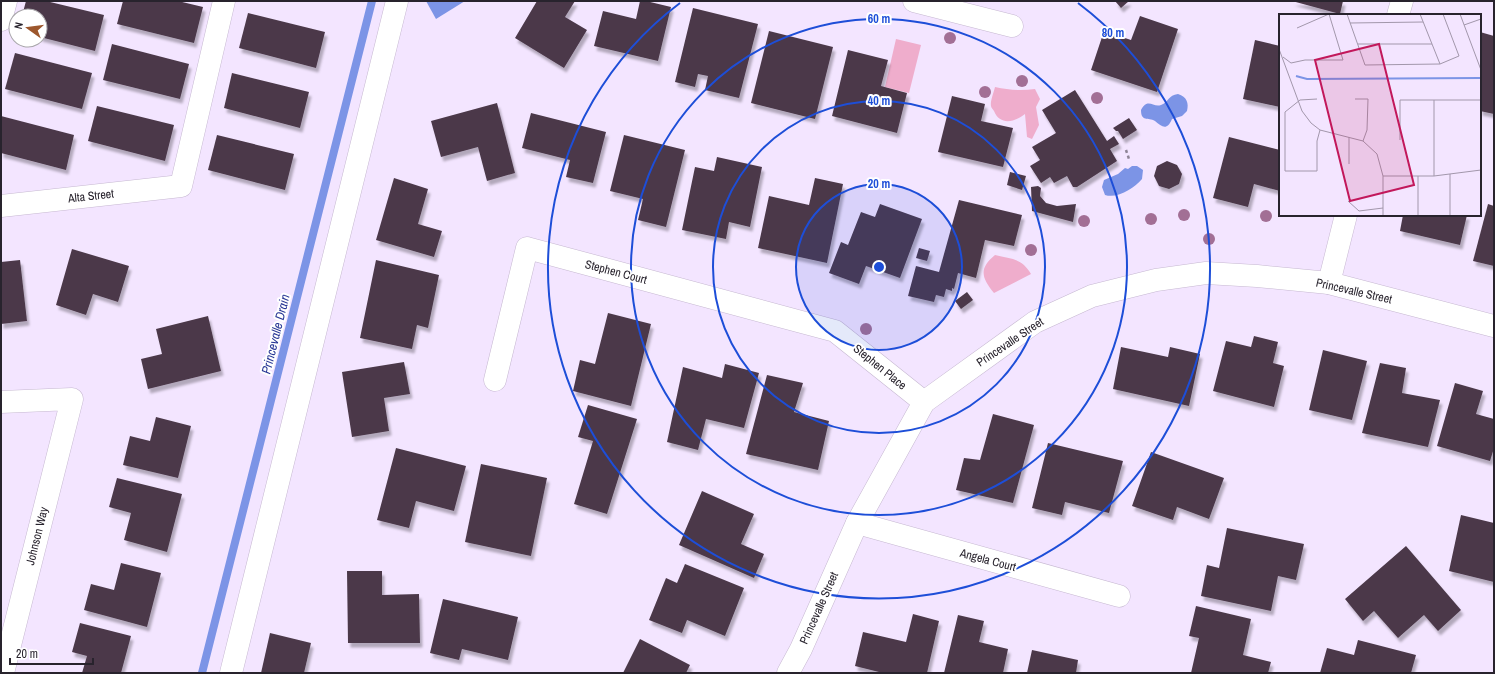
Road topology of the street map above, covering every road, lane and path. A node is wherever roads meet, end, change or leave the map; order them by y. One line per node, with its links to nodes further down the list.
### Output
1 (6, 1): 7 (street)
2 (224, 1): 11 (street, Alta Street)
3 (397, 1): 22 (street)
4 (914, 1): 8 (street)
5 (1402, 1): 6 (street)
6 (1398, 14)
7 (1, 20)
8 (1012, 26)
9 (1126, 150): 10 (path)
10 (1128, 159)
11 (1, 206)
12 (1346, 216): 13 (street)
13 (1329, 283): 14 (street, Princevalle Street); 18 (street, Princevalle Street)
14 (1494, 326)
15 (835, 331): 16 (street, Stephen Court); 18 (street, Stephen Place)
16 (495, 380)
17 (1, 402): 21 (street, Johnson Way)
18 (924, 402): 19 (street, Princevalle Street)
19 (857, 523): 20 (street, Angela Court); 23 (street, Princevalle Street)
20 (1119, 596)
21 (3, 673)
22 (231, 673)
23 (788, 673)

